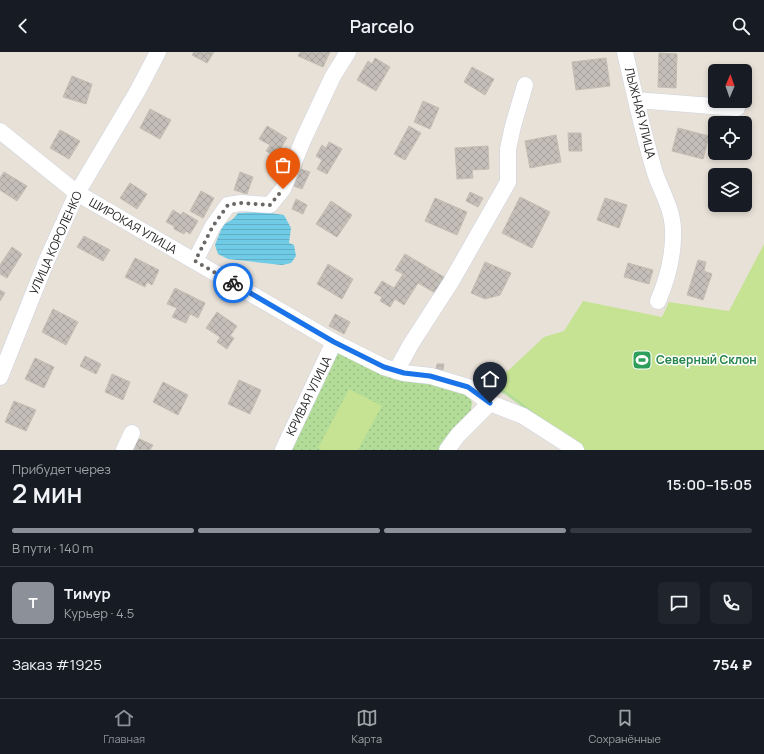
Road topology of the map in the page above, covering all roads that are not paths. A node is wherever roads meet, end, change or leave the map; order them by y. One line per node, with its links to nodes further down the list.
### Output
1 (158, 52): 8 (street, УЛИЦА КОРОЛЕНКО)
2 (348, 52): 9 (street)
3 (625, 52): 5 (street, ЛЫЖНАЯ УЛИЦА)
4 (526, 85): 12 (street)
5 (636, 100): 6 (street); 10 (street, ЛЫЖНАЯ УЛИЦА)
6 (708, 106)
7 (0, 131): 8 (street, ШИРОКАЯ УЛИЦА)
8 (77, 193): 9 (street, ШИРОКАЯ УЛИЦА); 13 (street, УЛИЦА КОРОЛЕНКО)
9 (195, 261): 11 (street, ШИРОКАЯ УЛИЦА)
10 (658, 301)
11 (334, 342): 12 (street, ШИРОКАЯ УЛИЦА); 17 (street, КРИВАЯ УЛИЦА)
12 (396, 370): 14 (street, ШИРОКАЯ УЛИЦА)
13 (0, 377)
14 (490, 403): 18 (street); 19 (street, ШИРОКАЯ УЛИЦА)
15 (132, 432): 16 (street)
16 (124, 450)
17 (283, 450)
18 (447, 450)
19 (576, 450)

